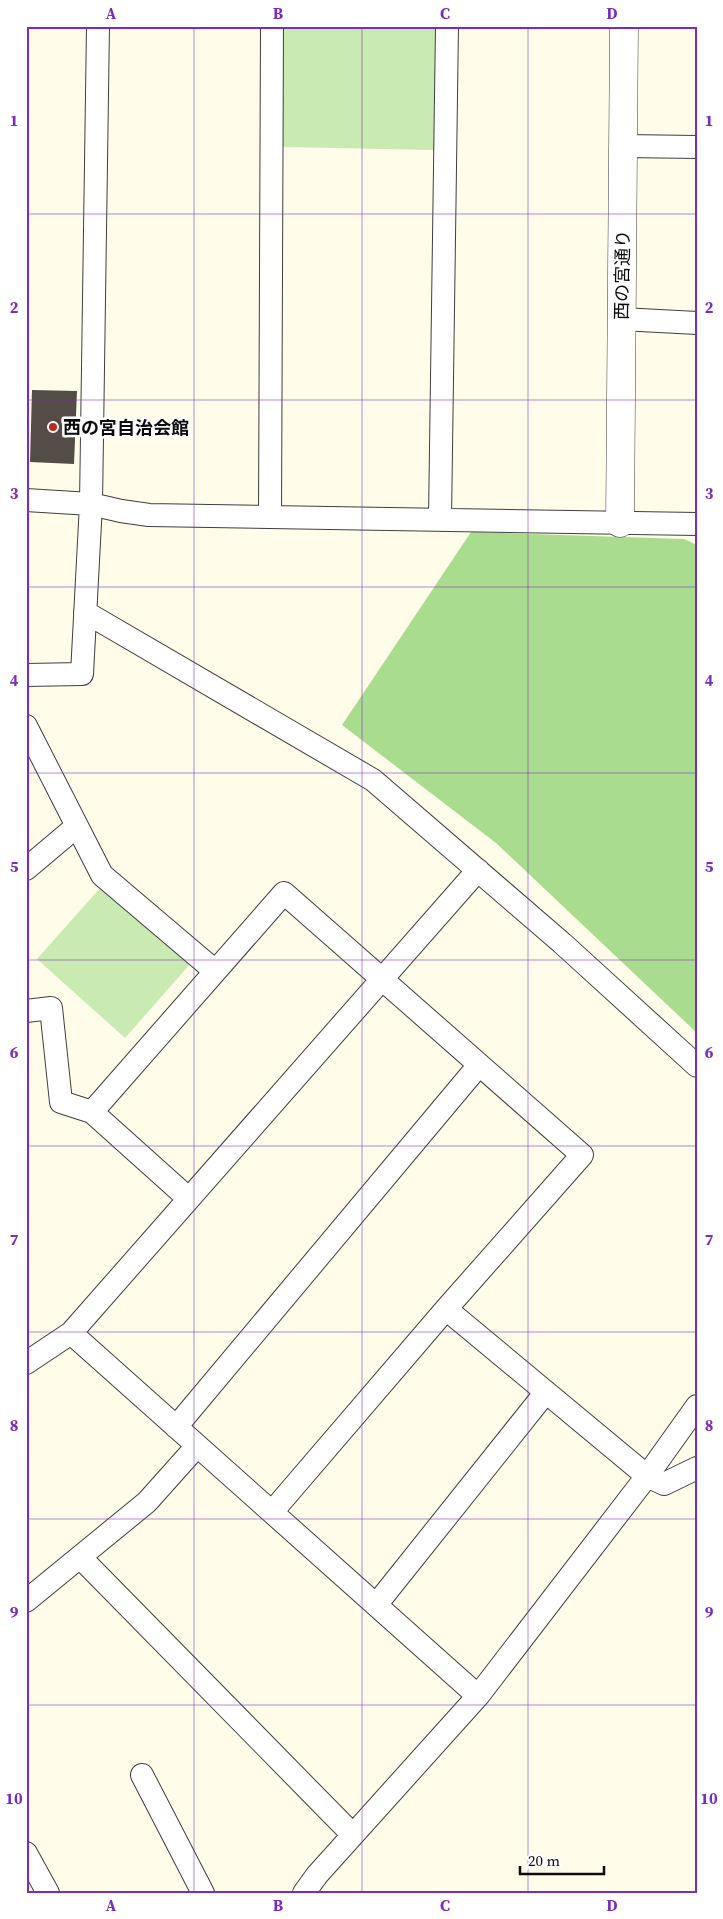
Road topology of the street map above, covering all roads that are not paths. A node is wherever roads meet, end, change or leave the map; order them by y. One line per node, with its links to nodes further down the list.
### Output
1 (98, 26): 10 (street)
2 (272, 26): 11 (street)
3 (447, 26): 12 (street)
4 (624, 26): 5 (street, 西の宮通り)
5 (623, 146): 6 (street); 7 (street, 西の宮通り)
6 (697, 148)
7 (621, 320): 8 (street); 13 (street, 西の宮通り)
8 (697, 323)
9 (26, 500): 10 (street)
10 (91, 504): 11 (street); 15 (street)
11 (270, 517): 12 (street)
12 (440, 520): 13 (street)
13 (620, 523): 14 (street)
14 (697, 524)
15 (85, 612): 16 (street); 20 (street)
16 (26, 675)
17 (26, 726): 18 (street)
18 (77, 826): 19 (street); 21 (street)
19 (26, 869)
20 (478, 870): 22 (street); 25 (street)
21 (215, 971): 22 (street); 26 (street)
22 (382, 980): 24 (street); 27 (street)
23 (26, 1011): 26 (street)
24 (479, 1066): 28 (street); 33 (street)
25 (697, 1066)
26 (92, 1112): 27 (street)
27 (189, 1199): 29 (street)
28 (446, 1308): 31 (street); 37 (street)
29 (71, 1333): 30 (street); 33 (street)
30 (26, 1363)
31 (546, 1392): 36 (street); 40 (street)
32 (697, 1406): 36 (street)
33 (176, 1427): 34 (street)
34 (197, 1446): 37 (street); 38 (street)
35 (697, 1468): 36 (street)
36 (647, 1476): 41 (street)
37 (272, 1512): 40 (street)
38 (80, 1557): 39 (street); 43 (street)
39 (26, 1601)
40 (376, 1605): 41 (street)
41 (478, 1696): 43 (street)
42 (142, 1775): 46 (street)
43 (353, 1834): 47 (street)
44 (26, 1853): 45 (street)
45 (48, 1893)
46 (203, 1893)
47 (304, 1893)

